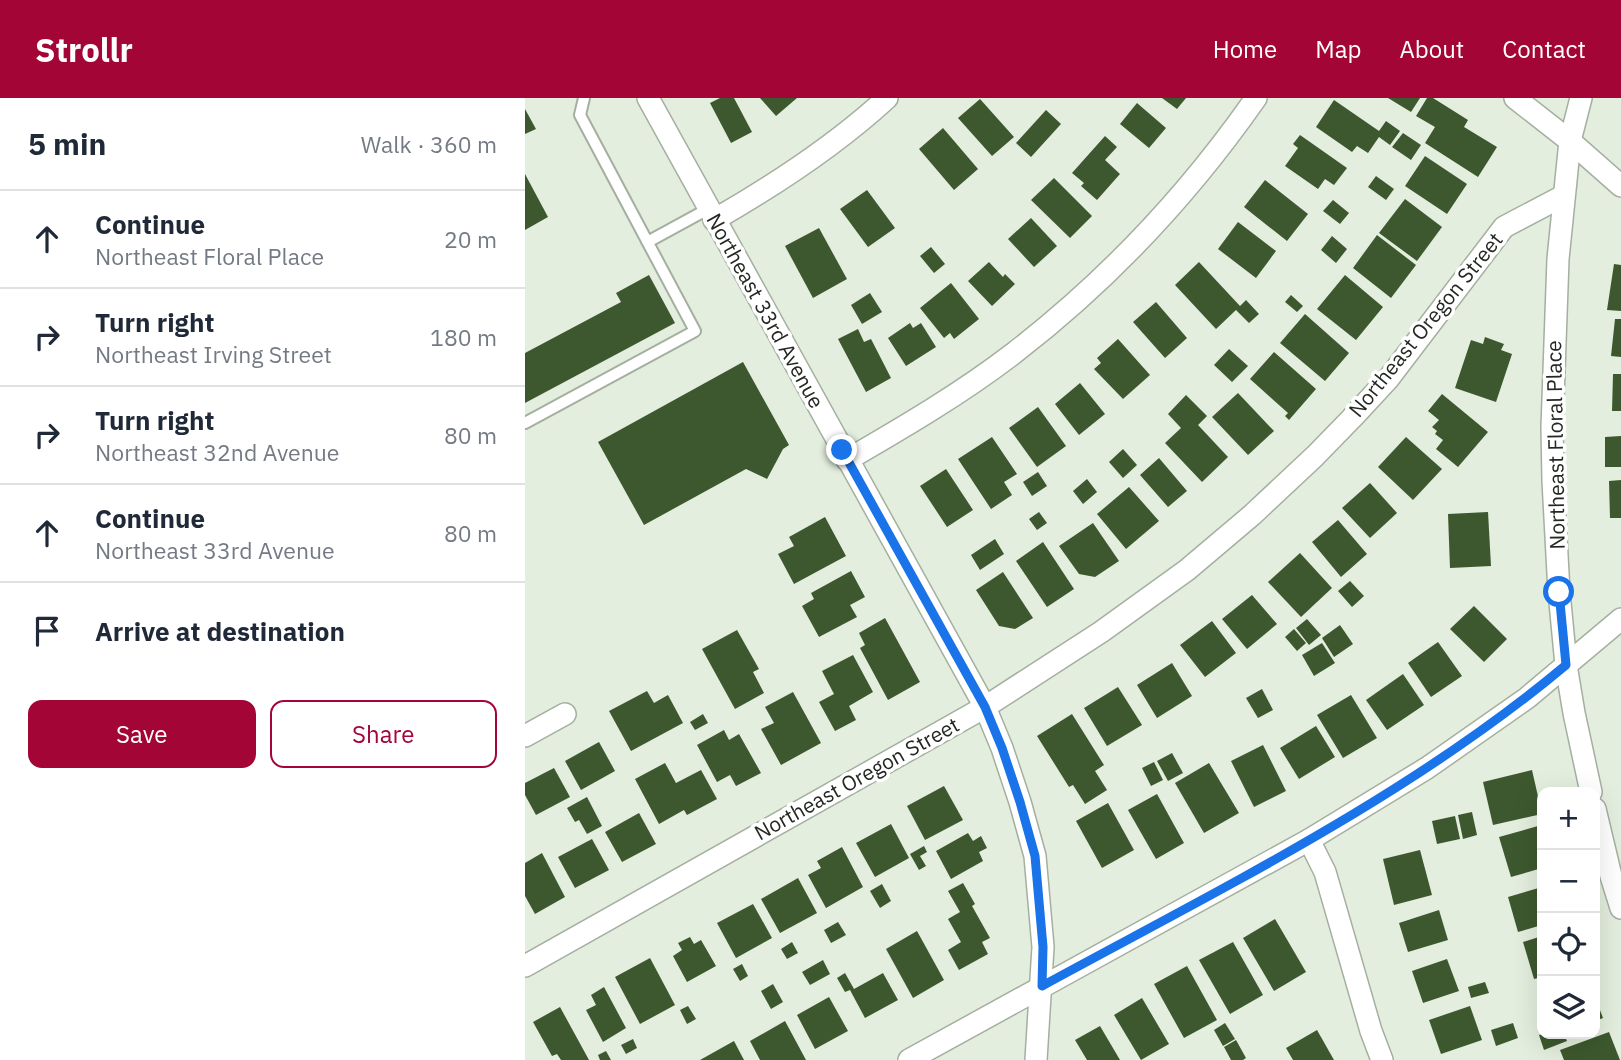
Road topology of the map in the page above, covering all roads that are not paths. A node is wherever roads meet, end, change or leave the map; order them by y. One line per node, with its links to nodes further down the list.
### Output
1 (584, 98): 11 (lane)
2 (648, 98): 10 (street, Northeast 33rd Avenue)
3 (887, 98): 10 (street)
4 (1256, 98): 13 (street)
5 (1515, 98): 7 (street)
6 (1581, 98): 7 (street, Northeast Floral Place)
7 (1570, 141): 8 (street); 9 (street, Northeast Floral Place)
8 (1621, 186)
9 (1563, 196): 15 (street, Northeast Floral Place); 16 (street, Northeast Oregon Street)
10 (711, 214): 11 (lane); 13 (street, Northeast 33rd Avenue)
11 (647, 241): 12 (lane)
12 (525, 423)
13 (848, 460): 16 (street, Northeast 33rd Avenue)
14 (1621, 619): 15 (street)
15 (1566, 665): 19 (street, Northeast Floral Place); 21 (street)
16 (985, 707): 23 (street, Northeast Oregon Street); 24 (street, Northeast 33rd Avenue)
17 (565, 714): 18 (street)
18 (525, 736)
19 (1590, 787)
20 (1600, 828): 22 (street)
21 (1309, 840): 24 (street); 27 (street)
22 (1621, 908)
23 (525, 966)
24 (1042, 986): 25 (street); 26 (street, Northeast 33rd Avenue)
25 (909, 1060)
26 (1036, 1060)
27 (1382, 1060)

